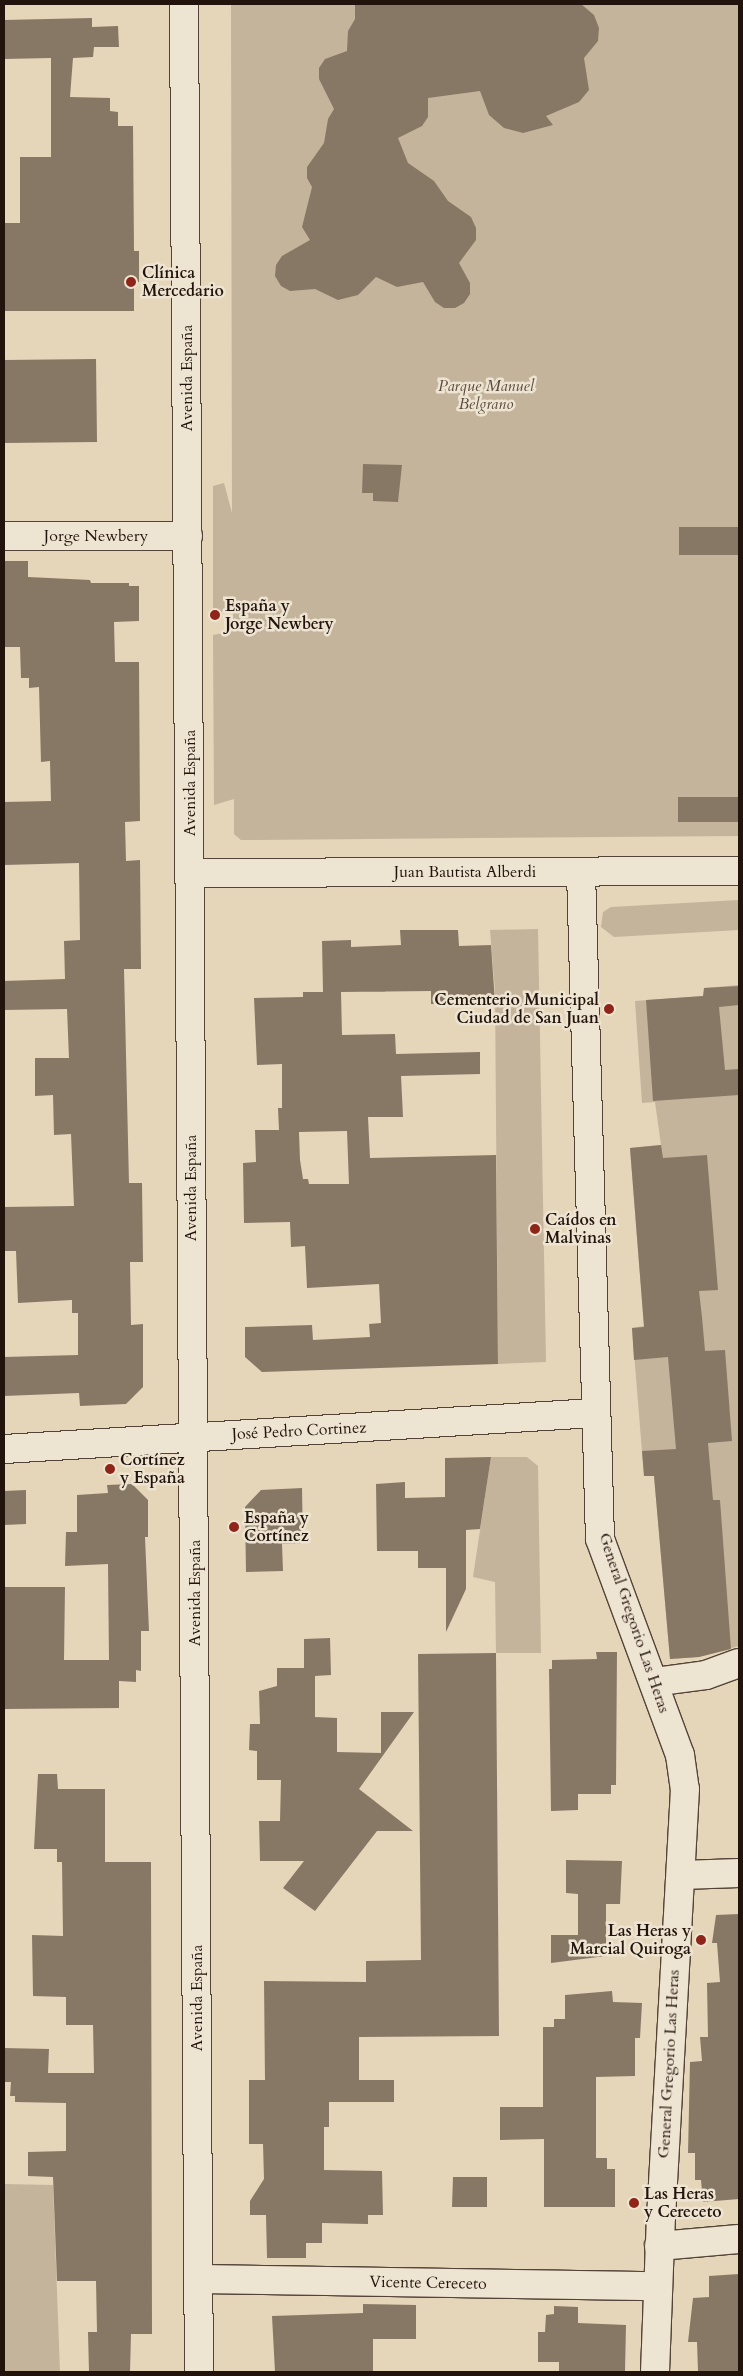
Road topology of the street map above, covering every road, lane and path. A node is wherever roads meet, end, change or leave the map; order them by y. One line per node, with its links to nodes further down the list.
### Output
1 (184, 4): 3 (street, Avenida España)
2 (4, 536): 3 (street, Jorge Newbery)
3 (188, 536): 6 (street, Avenida España)
4 (739, 871): 5 (street, Juan Bautista Alberdi)
5 (581, 872): 6 (street, Juan Bautista Alberdi); 7 (street, General Gregorio Las Heras)
6 (191, 873): 8 (street, Avenida España)
7 (594, 1413): 8 (street, José Pedro Cortinez); 11 (street, General Gregorio Las Heras)
8 (192, 1436): 9 (street, José Pedro Cortinez); 16 (street, Avenida España)
9 (4, 1449)
10 (739, 1663): 11 (street)
11 (654, 1682): 13 (street, General Gregorio Las Heras)
12 (739, 1873): 13 (street)
13 (682, 1875): 15 (street, General Gregorio Las Heras)
14 (739, 2240): 15 (street)
15 (659, 2246): 17 (street, General Gregorio Las Heras)
16 (199, 2280): 17 (street, Vicente Cereceto); 18 (street, Avenida España)
17 (658, 2286): 19 (street, General Gregorio Las Heras)
18 (199, 2372)
19 (656, 2372)

